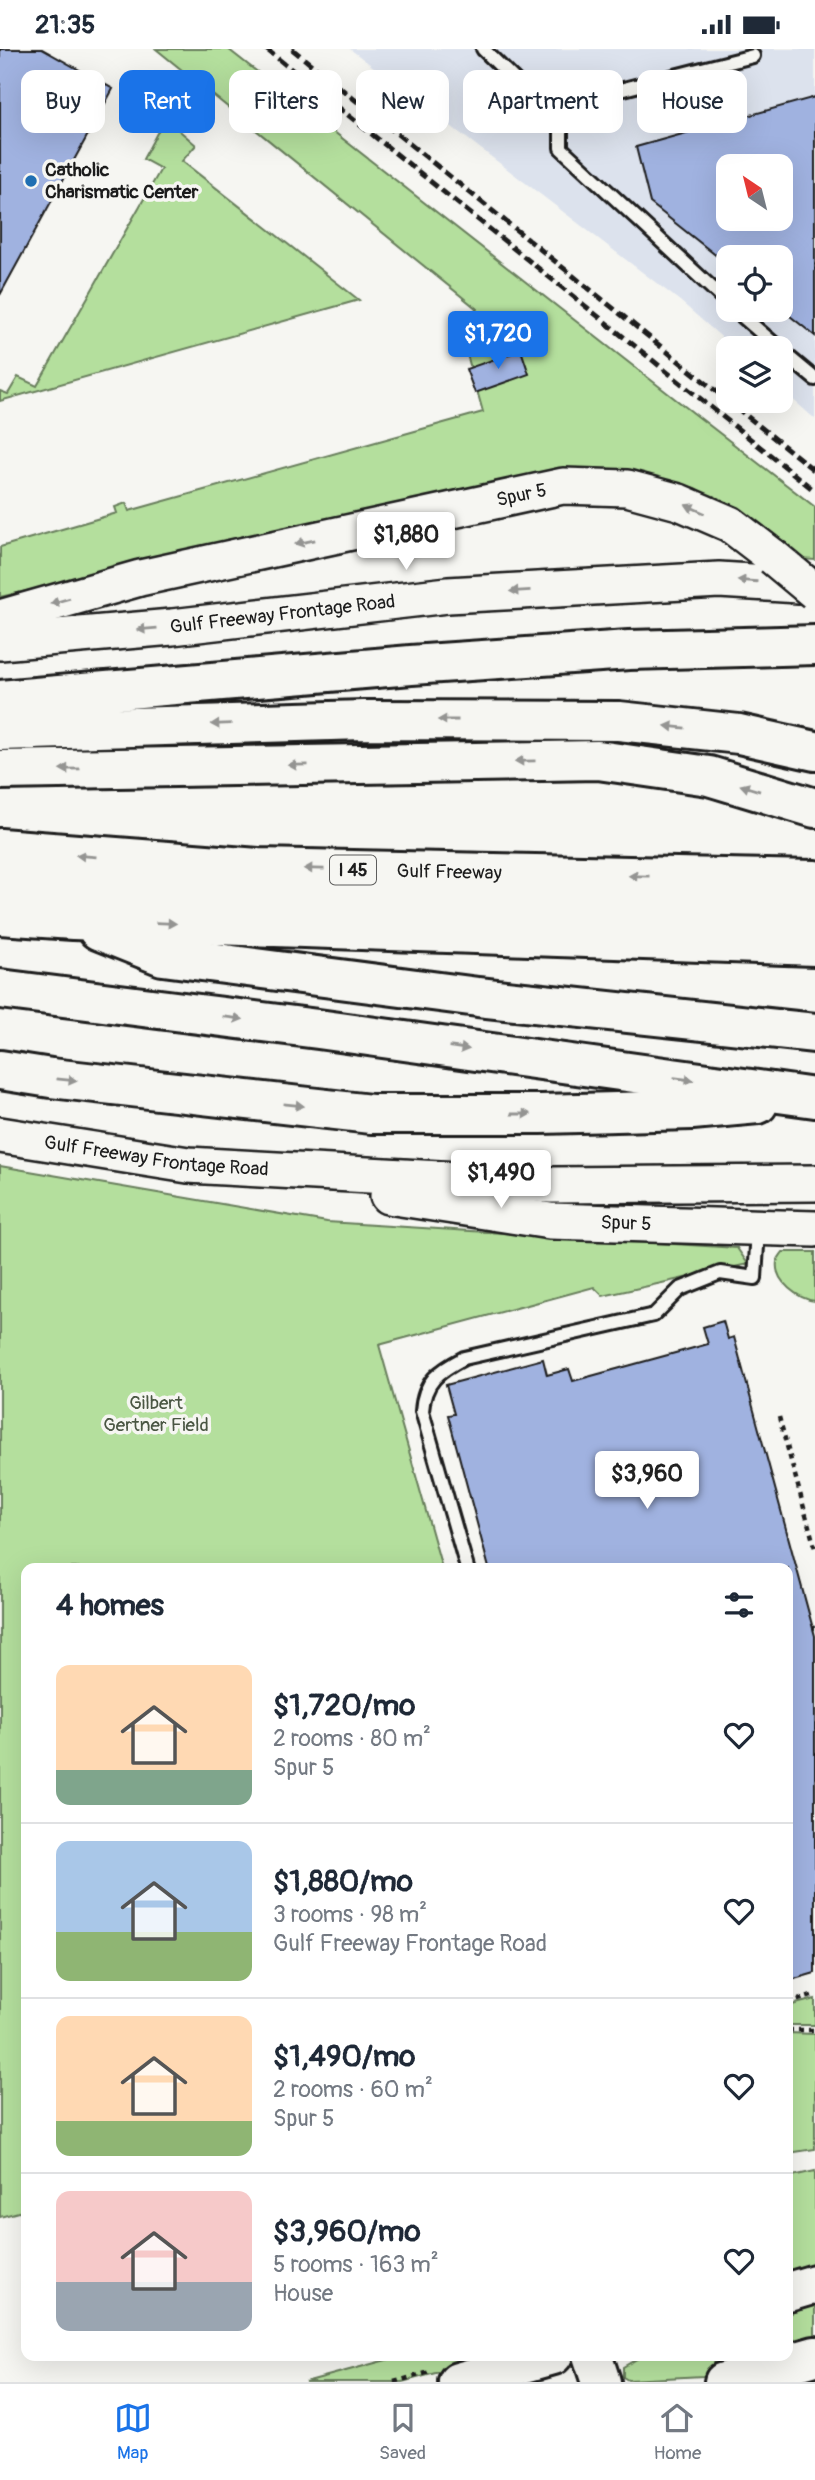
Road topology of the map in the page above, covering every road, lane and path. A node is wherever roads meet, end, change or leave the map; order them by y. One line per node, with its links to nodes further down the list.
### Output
1 (483, 49): 3 (lane)
2 (753, 56): 4 (lane)
3 (504, 70)
4 (623, 88)
5 (561, 133): 6 (lane)
6 (716, 292)
7 (749, 322): 8 (lane)
8 (765, 336)
9 (793, 360): 10 (lane)
10 (815, 379)
11 (815, 586): 14 (main road, Gulf Freeway Frontage Road, one-way to 14)
12 (815, 592): 13 (main road, Spur 5, one-way to 13, bridge)
13 (0, 618)
14 (0, 642)
15 (815, 645): 16 (main road)
16 (0, 699)
17 (0, 731): 18 (main road, one-way to 17)
18 (815, 751)
19 (0, 770): 20 (main road, one-way to 19)
20 (815, 808)
21 (0, 848): 24 (main road, Gulf Freeway / I 45, one-way to 21)
22 (815, 880): 24 (main road, Gulf Freeway / I 45)
23 (0, 883): 24 (main road, Gulf Freeway / I 45)
24 (706, 910): 25 (main road, Gulf Freeway / I 45); 27 (main road, Gulf Freeway / I 45, one-way to 24); 28 (main road, Gulf Freeway / I 45)
25 (815, 912)
26 (0, 915): 27 (main road, Gulf Freeway / I 45)
27 (73, 920): 30 (main road)
28 (815, 946)
29 (0, 989): 32 (main road, one-way to 32)
30 (815, 1033)
31 (0, 1070): 32 (main road, one-way to 32)
32 (815, 1098)
33 (0, 1135): 34 (main road, Gulf Freeway Frontage Road)
34 (188, 1165): 35 (main road, Gulf Freeway Frontage Road); 36 (main road, Spur 5)
35 (815, 1183)
36 (758, 1227): 37 (main road, Spur 5); 40 (lane)
37 (815, 1229)
38 (779, 1417): 39 (path)
39 (815, 1548)
40 (466, 1563)
41 (815, 1995): 42 (path)
42 (793, 2002)
43 (793, 2030): 44 (path)
44 (815, 2030)
45 (815, 2284): 46 (main road)
46 (793, 2291)
47 (815, 2356): 52 (main road)
48 (532, 2361): 50 (main road)
49 (594, 2361): 51 (main road)
50 (458, 2382)
51 (601, 2382)
52 (724, 2382)

